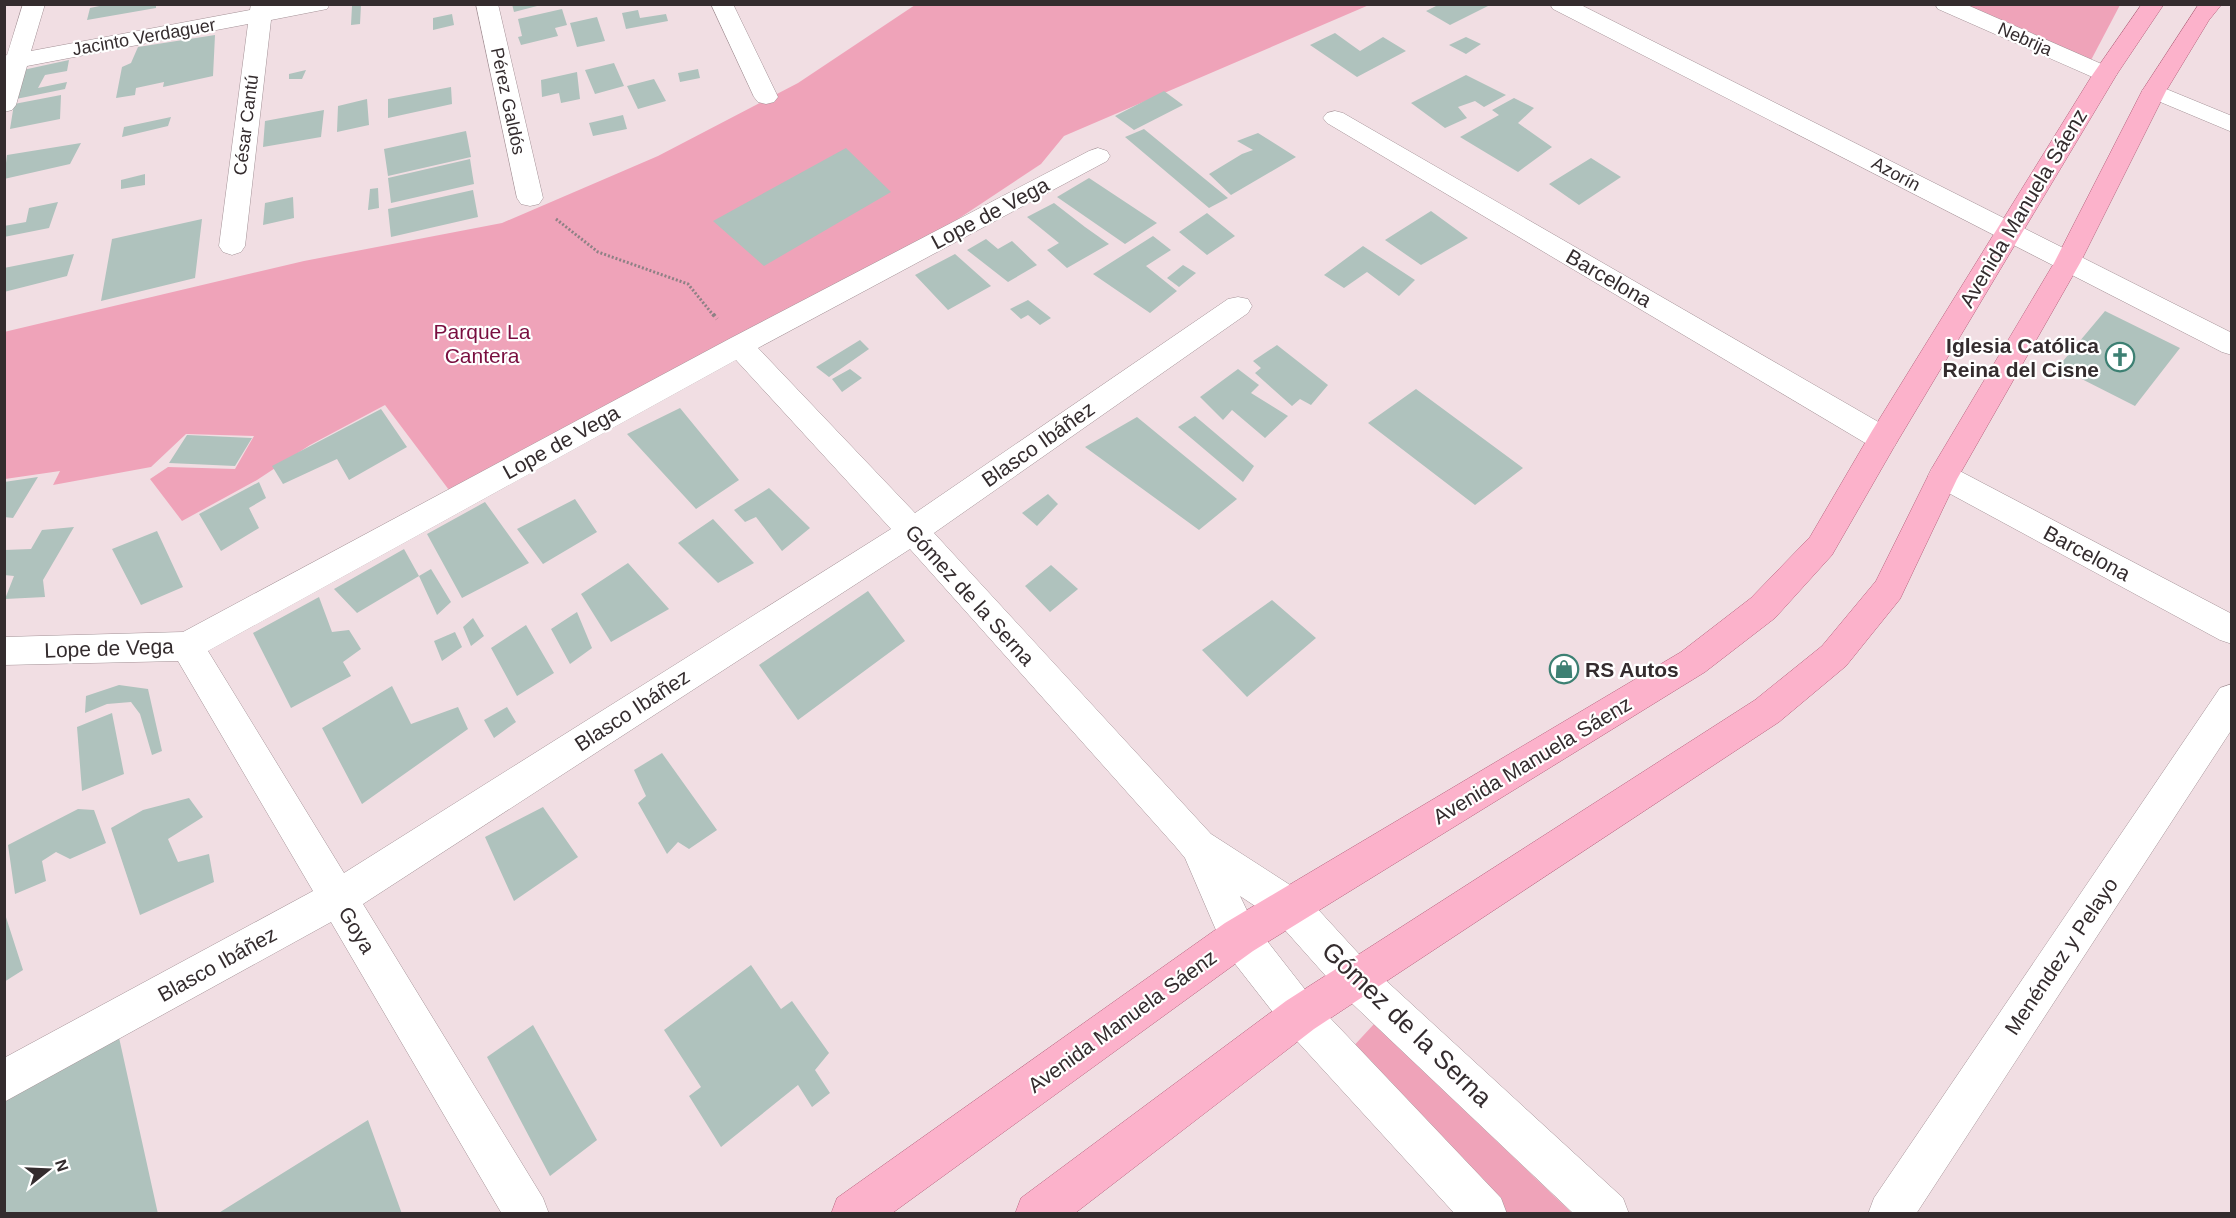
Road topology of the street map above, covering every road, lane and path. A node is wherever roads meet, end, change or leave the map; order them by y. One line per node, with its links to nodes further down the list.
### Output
1 (34, 4): 10 (street)
2 (319, 4): 9 (street, Jacinto Verdaguer)
3 (487, 4): 18 (street, Pérez Galdós)
4 (722, 4): 13 (street)
5 (1561, 4): 19 (street, Azorín)
6 (1946, 4): 11 (street, Nebrija)
7 (2153, 4): 11 (main road, Avenida Manuela Sáenz)
8 (2211, 4): 12 (main road)
9 (261, 10): 10 (street, Jacinto Verdaguer); 20 (street, César Cantú)
10 (10, 62): 14 (street)
11 (2104, 74): 19 (main road, Avenida Manuela Sáenz)
12 (2154, 91): 16 (street); 21 (main road)
13 (766, 98)
14 (4, 105)
15 (1335, 118): 25 (street, Barcelona)
16 (2232, 125)
17 (1098, 156): 24 (street, Lope de Vega)
18 (530, 198): 24 (path)
19 (2008, 232): 21 (street, Azorín); 25 (main road, Avenida Manuela Sáenz)
20 (232, 246)
21 (2067, 262): 23 (street, Azorín); 26 (main road)
22 (1238, 306): 27 (street, Blasco Ibáñez)
23 (2232, 345)
24 (739, 346): 27 (street, Gómez de la Serna); 29 (street, Lope de Vega)
25 (1882, 439): 34 (main road, Avenida Manuela Sáenz)
26 (1943, 476): 28 (street, Barcelona); 36 (main road)
27 (913, 531): 32 (street, Gómez de la Serna); 33 (street, Blasco Ibáñez)
28 (2232, 630)
29 (187, 646): 30 (street, Lope de Vega); 33 (street, Goya)
30 (4, 651)
31 (2232, 699): 44 (street, Menéndez y Pelayo)
32 (1198, 846): 34 (street, Gómez de la Serna); 35 (street, Gómez de la Serna)
33 (338, 898): 38 (street, Blasco Ibáñez); 39 (street, Goya)
34 (1290, 907): 35 (main road, Avenida Manuela Sáenz); 36 (street, Gómez de la Serna)
35 (1239, 937): 37 (street, Gómez de la Serna); 40 (main road, Avenida Manuela Sáenz)
36 (1354, 979): 37 (main road); 43 (street, Gómez de la Serna)
37 (1300, 1015): 41 (main road); 42 (street, Gómez de la Serna)
38 (4, 1081)
39 (527, 1214)
40 (853, 1214)
41 (1036, 1214)
42 (1485, 1214)
43 (1607, 1214)
44 (1890, 1214)

